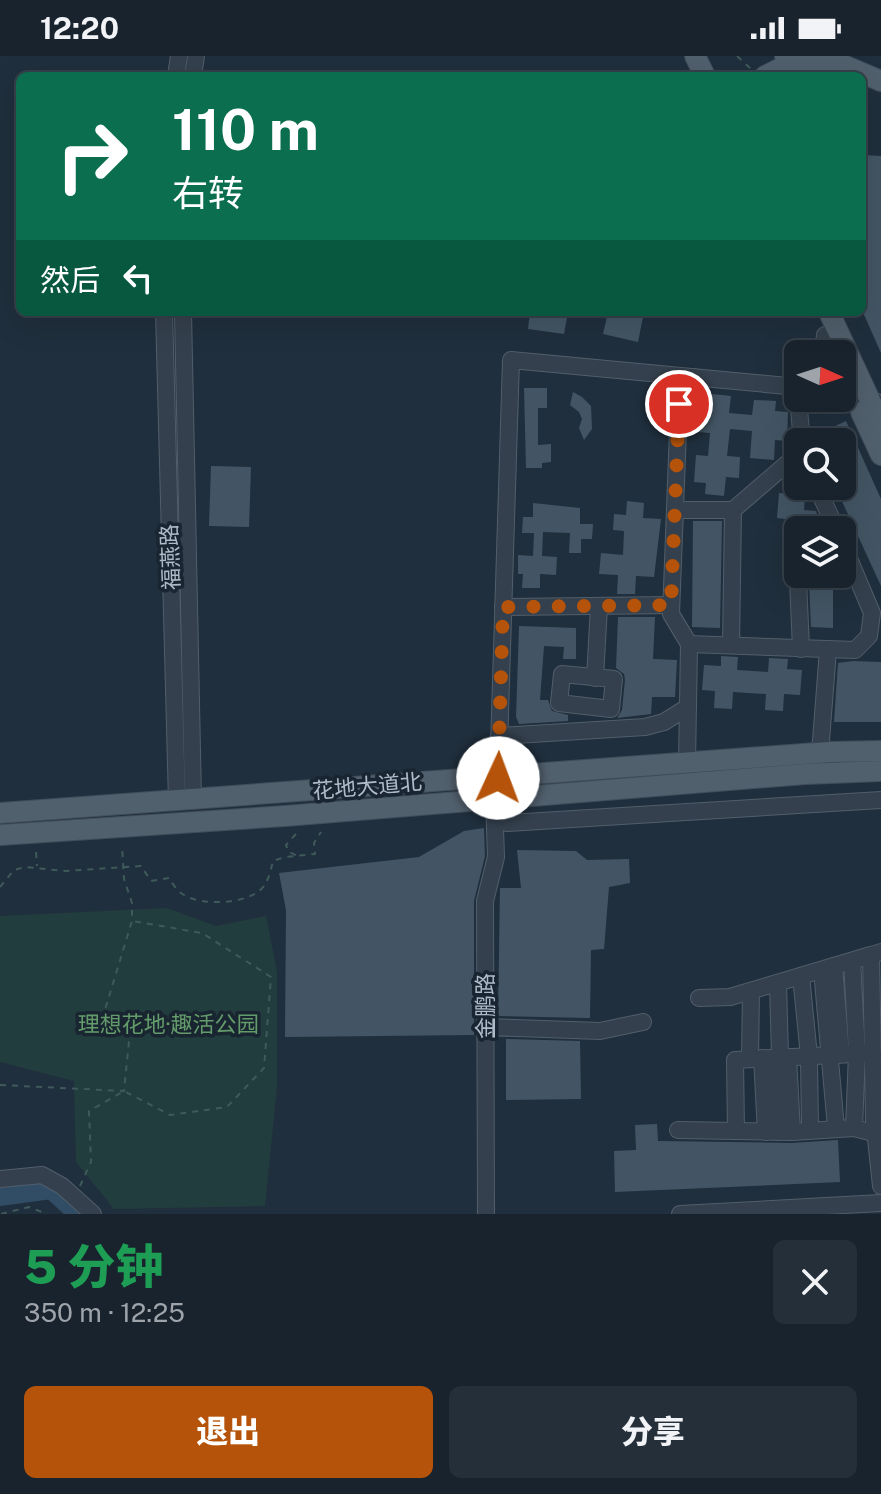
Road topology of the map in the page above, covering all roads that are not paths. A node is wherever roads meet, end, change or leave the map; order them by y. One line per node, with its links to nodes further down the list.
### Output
1 (785, 56): 2 (main road)
2 (814, 60): 3 (main road); 4 (main road)
3 (846, 66)
4 (769, 72)
5 (164, 316): 36 (street, 福燕路)
6 (183, 316): 36 (street, 福燕路)
7 (815, 316): 9 (main road)
8 (831, 316): 13 (main road)
9 (823, 340)
10 (694, 377): 11 (street); 16 (street); 22 (street)
11 (784, 388)
12 (856, 390): 13 (main road)
13 (869, 406): 14 (main road)
14 (881, 455)
15 (784, 466): 17 (street)
16 (675, 510): 17 (street); 20 (street)
17 (733, 510): 24 (street)
18 (856, 576): 26 (street)
19 (798, 588): 25 (street)
20 (671, 605): 21 (street); 23 (street)
21 (599, 606): 22 (street); 27 (street)
22 (503, 607): 29 (street)
23 (689, 644): 24 (street); 28 (street)
24 (731, 645): 25 (street)
25 (801, 649): 26 (street)
26 (828, 650): 31 (street)
27 (595, 678)
28 (688, 707): 29 (street); 32 (street)
29 (499, 736): 34 (street)
30 (881, 751): 31 (main road, 花地大道北)
31 (820, 753): 32 (main road, 花地大道北)
32 (687, 764): 34 (main road, 花地大道北)
33 (881, 771): 37 (main road, 花地大道北)
34 (498, 778): 36 (main road, 花地大道北)
35 (881, 800): 37 (street)
36 (185, 801): 38 (main road, 花地大道北)
37 (494, 807): 39 (main road, 花地大道北); 48 (street, 金鹏路)
38 (0, 813)
39 (0, 835)
40 (876, 954): 41 (street); 49 (street)
41 (852, 961): 42 (street); 49 (street)
42 (828, 968): 43 (street); 49 (street)
43 (801, 976): 44 (street); 50 (street)
44 (778, 983): 45 (street); 51 (street)
45 (751, 991): 46 (street); 51 (street)
46 (699, 998)
47 (643, 1022): 48 (street)
48 (485, 1027): 63 (street, 金鹏路)
49 (859, 1049): 50 (street); 52 (street); 53 (street); 58 (street)
50 (809, 1056): 51 (street); 54 (street)
51 (771, 1058): 56 (street); 57 (street)
52 (836, 1128): 53 (street); 54 (street)
53 (854, 1128): 58 (street)
54 (810, 1129): 57 (street)
55 (678, 1130): 56 (street)
56 (736, 1131): 57 (street)
57 (779, 1132)
58 (879, 1143): 60 (street)
59 (0, 1179): 62 (street)
60 (881, 1186)
61 (881, 1203): 64 (street)
62 (93, 1214)
63 (486, 1214)
64 (680, 1214)

